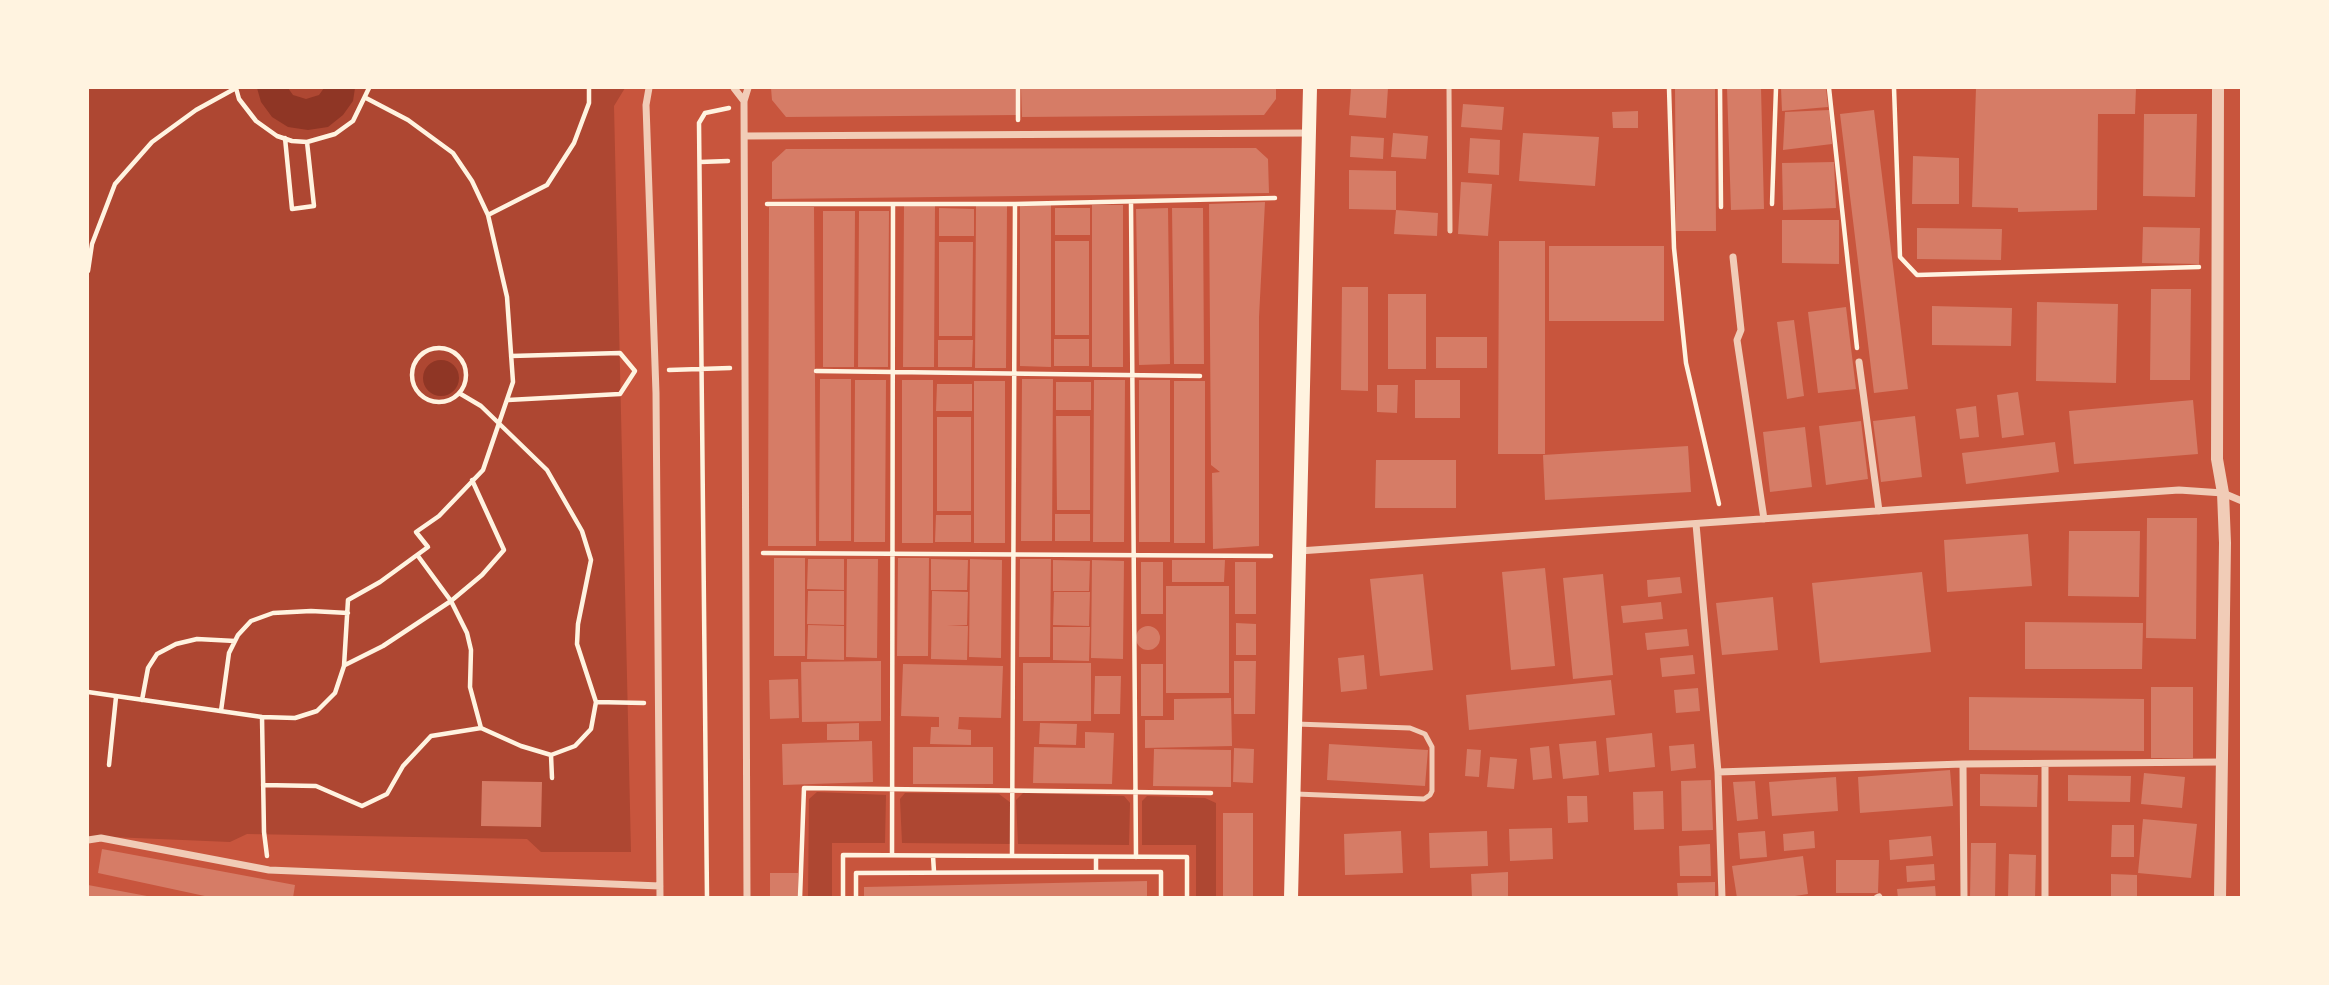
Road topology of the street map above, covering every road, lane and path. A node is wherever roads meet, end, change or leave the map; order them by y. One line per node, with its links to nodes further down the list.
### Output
1 (369, 88): 15 (path)
2 (589, 88): 32 (path)
3 (734, 88): 16 (street)
4 (748, 88): 16 (street)
5 (1018, 88): 18 (path)
6 (1310, 88): 19 (main road)
7 (1449, 88): 33 (lane)
8 (1670, 88): 53 (path)
9 (1720, 88): 31 (path)
10 (1776, 88): 30 (path)
11 (1829, 88): 38 (path)
12 (1894, 88): 35 (path)
13 (2218, 88): 35 (street)
14 (649, 90): 72 (street)
15 (366, 98): 22 (path); 32 (path)
16 (744, 101): 20 (street)
17 (729, 107): 24 (path)
18 (1018, 120)
19 (1309, 133): 20 (street); 57 (main road)
20 (745, 135): 102 (street)
21 (285, 138): 22 (path); 22 (path); 36 (path)
22 (307, 142)
23 (733, 161): 24 (path)
24 (699, 162): 40 (path)
25 (1275, 198): 26 (path)
26 (1131, 202): 29 (path); 45 (path)
27 (767, 204): 28 (path)
28 (893, 204): 29 (path); 43 (path)
29 (1015, 204): 44 (path)
30 (1772, 204)
31 (1721, 207)
32 (488, 215): 37 (path)
33 (1450, 230)
34 (1733, 257): 55 (street)
35 (2217, 267): 51 (street)
36 (88, 271)
37 (512, 356): 48 (path); 48 (path)
38 (1859, 362): 54 (street)
39 (734, 368): 40 (path)
40 (703, 369): 41 (path); 101 (path)
41 (669, 370)
42 (816, 370): 43 (path)
43 (893, 373): 44 (path); 59 (path)
44 (1015, 373): 45 (path); 60 (path)
45 (1132, 375): 46 (path); 61 (path)
46 (1200, 376)
47 (459, 393): 47 (path); 49 (path)
48 (508, 400): 49 (path)
49 (499, 425): 50 (path); 71 (path)
50 (472, 480): 62 (path); 64 (path)
51 (2223, 493): 52 (street); 54 (street); 78 (street)
52 (2242, 501)
53 (1719, 505)
54 (1879, 511): 55 (street)
55 (1763, 519): 56 (street)
56 (1696, 524): 57 (street); 82 (street)
57 (1299, 551): 75 (main road)
58 (763, 553): 59 (path)
59 (892, 553): 60 (path); 85 (path)
60 (1013, 554): 61 (path); 86 (path)
61 (1133, 555): 63 (path); 87 (path)
62 (418, 556): 64 (path); 65 (path)
63 (1271, 556)
64 (451, 601): 67 (path); 76 (path)
65 (348, 613): 66 (path); 67 (path)
66 (235, 641): 70 (path); 73 (path)
67 (344, 666): 74 (path)
68 (88, 692): 69 (path)
69 (116, 697): 70 (path); 81 (path)
70 (142, 700): 73 (path)
71 (596, 702): 72 (path); 77 (path)
72 (658, 703): 99 (street)
73 (221, 711): 74 (path)
74 (261, 717): 84 (path)
75 (1296, 724): 89 (main road); 89 (lane)
76 (481, 728): 77 (path); 84 (path)
77 (551, 755): 83 (path)
78 (2223, 762): 80 (street); 112 (street)
79 (1963, 764): 80 (street); 82 (street); 110 (street)
80 (2045, 764): 111 (street)
81 (109, 765)
82 (1718, 772): 109 (street)
83 (552, 778)
84 (263, 785): 96 (path)
85 (892, 789): 86 (path); 91 (path); 103 (path)
86 (1012, 790): 87 (path); 93 (path)
87 (1134, 792): 88 (path); 95 (path)
88 (1211, 793)
89 (1294, 794): 108 (main road)
90 (88, 840): 96 (street)
91 (892, 855): 92 (path); 104 (path)
92 (933, 856): 93 (path); 97 (path)
93 (1012, 856): 94 (path)
94 (1096, 857): 95 (path); 98 (path)
95 (1136, 857): 107 (path)
96 (269, 870): 99 (street)
97 (934, 872): 98 (path); 105 (path)
98 (1096, 872): 106 (path)
99 (660, 886): 100 (street)
100 (660, 898)
101 (707, 898)
102 (747, 898)
103 (800, 898)
104 (843, 898)
105 (856, 898)
106 (1161, 898)
107 (1187, 898)
108 (1291, 898)
109 (1722, 898)
110 (1964, 898)
111 (2045, 898)
112 (2220, 898)

